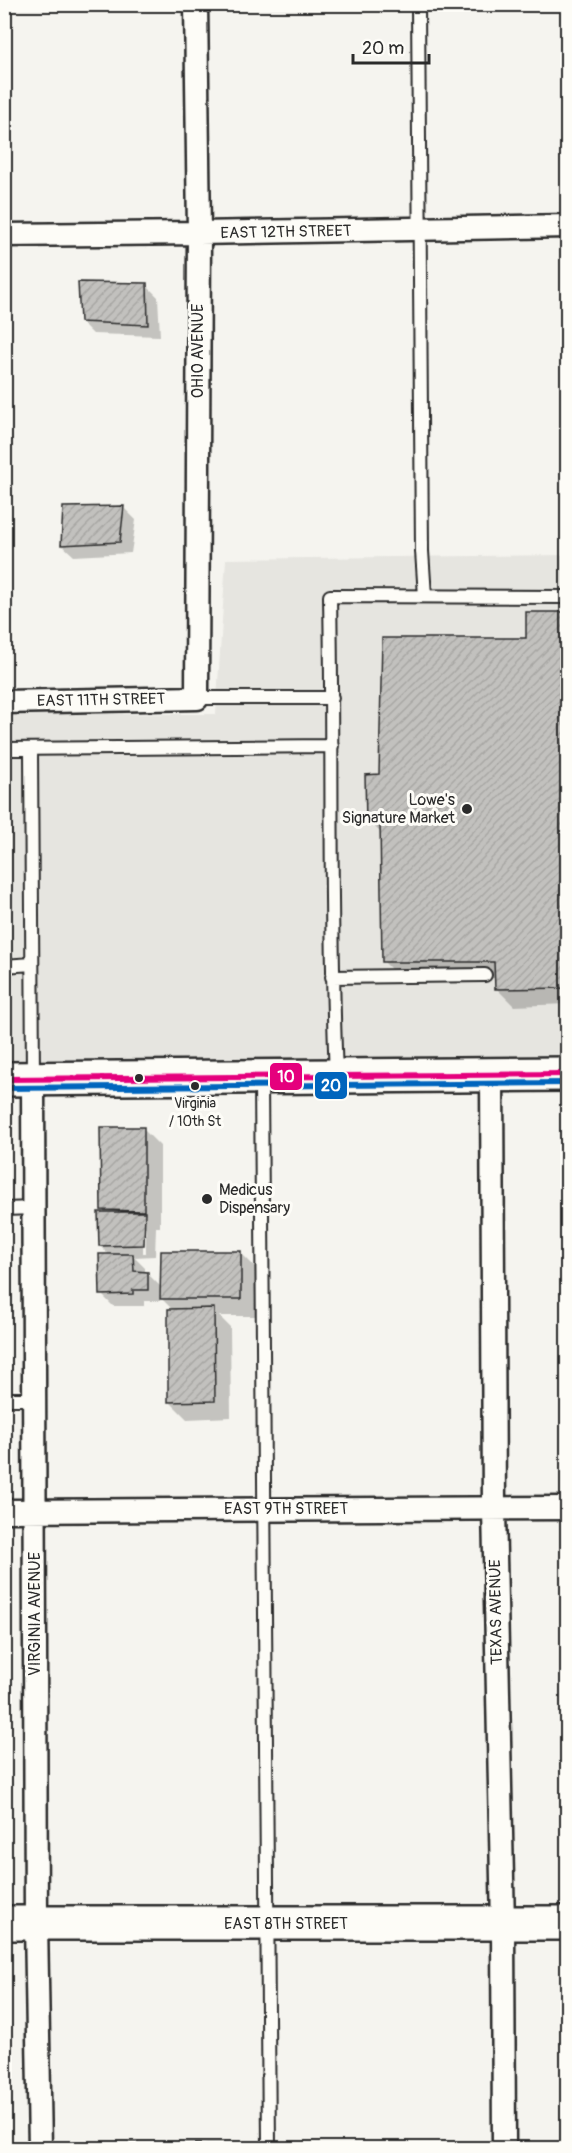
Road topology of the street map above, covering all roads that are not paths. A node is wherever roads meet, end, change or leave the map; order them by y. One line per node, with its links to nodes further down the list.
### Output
1 (196, 4): 5 (street, OHIO AVENUE)
2 (418, 4): 4 (lane)
3 (567, 226): 4 (street, EAST 12TH STREET)
4 (419, 229): 5 (street, EAST 12TH STREET); 7 (lane)
5 (199, 233): 6 (street, EAST 12TH STREET); 10 (street, OHIO AVENUE)
6 (4, 235)
7 (425, 596): 8 (lane); 9 (lane)
8 (567, 597)
9 (332, 698): 10 (lane); 12 (lane)
10 (197, 699): 11 (street, EAST 11TH STREET)
11 (4, 702)
12 (332, 746): 14 (lane); 18 (lane)
13 (4, 749): 14 (lane)
14 (31, 749): 15 (lane)
15 (32, 964): 16 (lane); 23 (lane)
16 (4, 966)
17 (485, 975): 18 (lane)
18 (332, 978): 21 (lane)
19 (567, 1074): 20 (main road)
20 (492, 1075): 21 (main road); 30 (street, TEXAS AVENUE)
21 (336, 1076): 22 (main road)
22 (261, 1077): 23 (main road); 29 (lane)
23 (19, 1079): 24 (street, VIRGINIA AVENUE)
24 (34, 1208): 25 (lane); 27 (street, VIRGINIA AVENUE)
25 (4, 1209)
26 (4, 1399): 27 (lane)
27 (35, 1399): 31 (street, VIRGINIA AVENUE)
28 (567, 1508): 30 (street, EAST 9TH STREET)
29 (266, 1509): 30 (street, EAST 9TH STREET); 31 (street, EAST 9TH STREET); 35 (lane)
30 (494, 1509): 36 (street, TEXAS AVENUE)
31 (35, 1510): 32 (street, EAST 9TH STREET); 33 (street, VIRGINIA AVENUE)
32 (4, 1511)
33 (20, 1923): 35 (main road, EAST 8TH STREET); 37 (street, VIRGINIA AVENUE)
34 (567, 1923): 36 (main road, EAST 8TH STREET)
35 (268, 1924): 36 (main road, EAST 8TH STREET); 38 (lane)
36 (503, 1924): 39 (street, TEXAS AVENUE)
37 (40, 2148)
38 (269, 2148)
39 (504, 2148)

